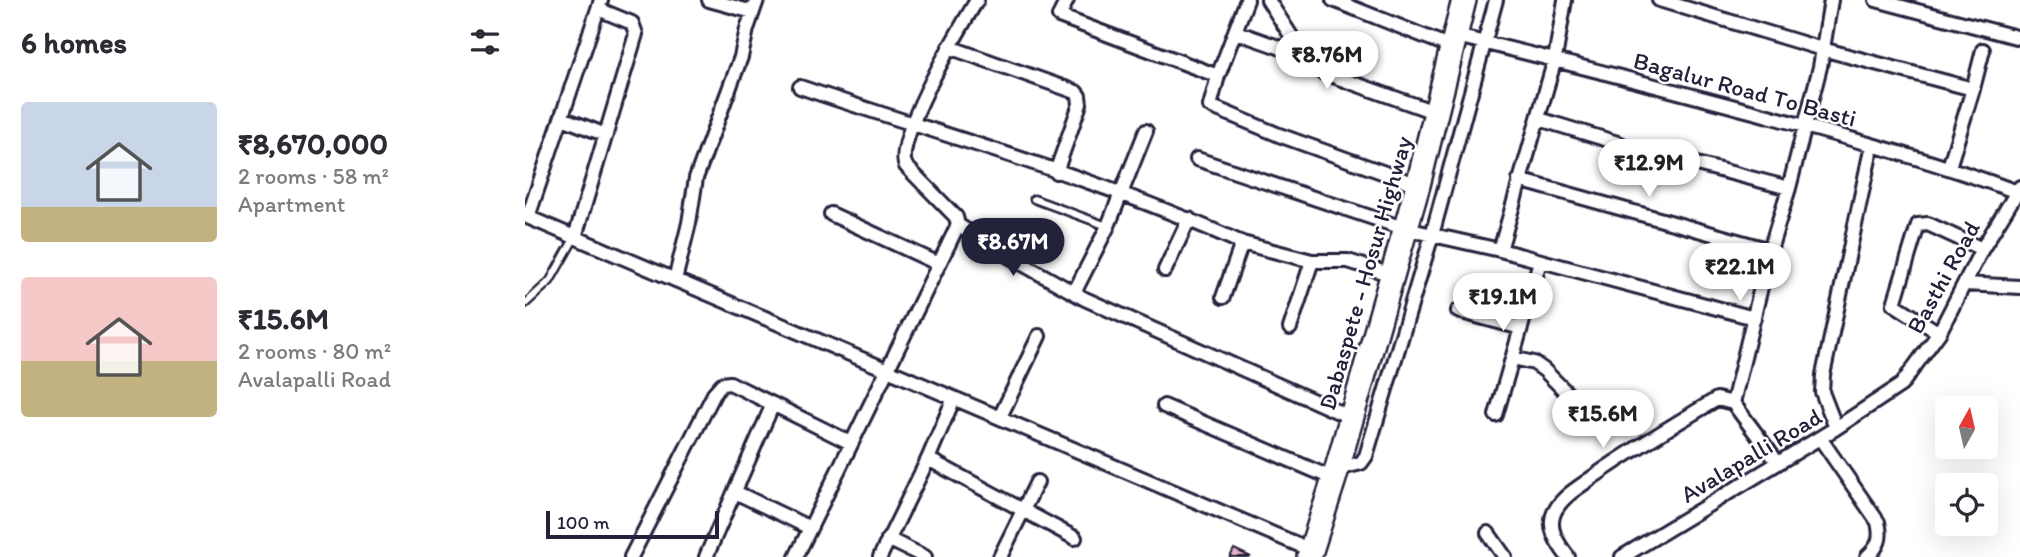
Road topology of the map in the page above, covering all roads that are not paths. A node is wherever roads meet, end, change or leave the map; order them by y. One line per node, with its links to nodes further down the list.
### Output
1 (709, 0): 14 (street)
2 (977, 0): 19 (street)
3 (1067, 0): 24 (street)
4 (1247, 0): 15 (street)
5 (1268, 0): 22 (street)
6 (1333, 0): 17 (street, Bagalur Road To Basti)
7 (1464, 0): 17 (highway, Dabaspete - Hosur Highway)
8 (1496, 0): 18 (street)
9 (1565, 0): 23 (street)
10 (1659, 0): 20 (street)
11 (1831, 0): 20 (street)
12 (1877, 0): 16 (street)
13 (599, 4): 28 (street); 33 (street)
14 (755, 6): 63 (street)
15 (1236, 32): 22 (street); 24 (street)
16 (2020, 38)
17 (1455, 42): 18 (street, Bagalur Road To Basti); 27 (highway, Dabaspete - Hosur Highway)
18 (1486, 43): 23 (street, Bagalur Road To Basti); 52 (street)
19 (949, 47): 30 (street); 39 (street)
20 (1822, 49): 26 (street); 31 (street)
21 (1983, 50): 26 (street)
22 (1304, 56): 27 (street)
23 (1555, 59): 29 (street); 31 (street, Bagalur Road To Basti)
24 (1218, 76): 41 (street)
25 (800, 87): 30 (street)
26 (1973, 89): 38 (street)
27 (1437, 113): 41 (highway, Dabaspete - Hosur Highway)
28 (562, 118): 33 (street); 47 (street)
29 (1539, 120): 34 (street); 40 (street)
30 (911, 124): 39 (street); 49 (street)
31 (1805, 126): 35 (street, Bagalur Road To Basti); 42 (street)
32 (1146, 131): 44 (street)
33 (606, 135): 53 (street)
34 (1622, 144)
35 (1872, 145): 38 (street, Bagalur Road To Basti); 86 (street)
36 (1196, 159): 51 (street)
37 (1689, 162): 42 (street)
38 (1949, 167): 43 (street, Bagalur Road To Basti)
39 (1056, 172): 44 (street)
40 (1519, 180): 56 (street); 57 (street)
41 (1418, 186): 51 (highway, Dabaspete - Hosur Highway)
42 (1789, 188): 57 (street)
43 (2019, 190): 55 (street, Basthi Road)
44 (1119, 194): 48 (street); 50 (street)
45 (1034, 199): 50 (lane)
46 (831, 214): 60 (street)
47 (526, 216): 53 (street)
48 (1189, 219): 54 (street); 61 (street)
49 (958, 225): 60 (street); 66 (street)
50 (1108, 226): 66 (street)
51 (1406, 229): 52 (street); 62 (highway, Dabaspete - Hosur Highway)
52 (1432, 235): 56 (street); 91 (street)
53 (575, 237): 63 (street); 68 (lane)
54 (1242, 243): 58 (street); 67 (street)
55 (1982, 249): 64 (street, Basthi Road); 73 (street)
56 (1500, 250): 59 (street)
57 (1770, 250): 70 (street)
58 (1312, 261): 62 (street); 71 (street)
59 (1541, 261): 70 (street); 72 (street)
60 (939, 264): 76 (street)
61 (1165, 270)
62 (1392, 275): 84 (highway, Dabaspete - Hosur Highway)
63 (675, 279): 76 (street)
64 (1965, 284): 65 (street); 73 (street, Basthi Road)
65 (2020, 287)
66 (1074, 293): 84 (street)
67 (1223, 297)
68 (525, 304)
69 (1458, 311): 72 (street)
70 (1754, 318): 79 (street)
71 (1290, 328)
72 (1521, 328): 75 (street)
73 (1939, 333): 77 (street, Basthi Road)
74 (1039, 336): 83 (street)
75 (1513, 358): 82 (street); 85 (street)
76 (887, 369): 78 (street); 88 (street)
77 (1901, 386): 86 (street, Avalapalli Road)
78 (954, 398): 83 (street); 89 (street)
79 (1733, 403): 90 (street); 108 (street)
80 (773, 404): 88 (street); 93 (street); 101 (street)
81 (1164, 406): 91 (street)
82 (1496, 415)
83 (1000, 417): 100 (street)
84 (1352, 418): 91 (highway, Dabaspete - Hosur Highway)
85 (1596, 422)
86 (1836, 428): 87 (street, Avalapalli Road)
87 (1820, 438): 90 (street, Avalapalli Road); 99 (street)
88 (851, 443): 95 (street)
89 (928, 459): 94 (street); 98 (street)
90 (1777, 463): 109 (street, Avalapalli Road)
91 (1336, 474): 100 (highway, Dabaspete - Hosur Highway)
92 (1037, 482): 94 (street)
93 (735, 492): 95 (street); 102 (street)
94 (1024, 509): 97 (street); 106 (street)
95 (810, 528): 103 (street)
96 (1488, 533): 107 (street)
97 (1075, 538)
98 (888, 539): 104 (street); 105 (street)
99 (1879, 552): 110 (street)
100 (1310, 554)
101 (631, 557)
102 (706, 557)
103 (796, 557)
104 (880, 557)
105 (925, 557)
106 (1000, 557)
107 (1506, 557)
108 (1568, 557)
109 (1622, 557)
110 (1867, 557)

